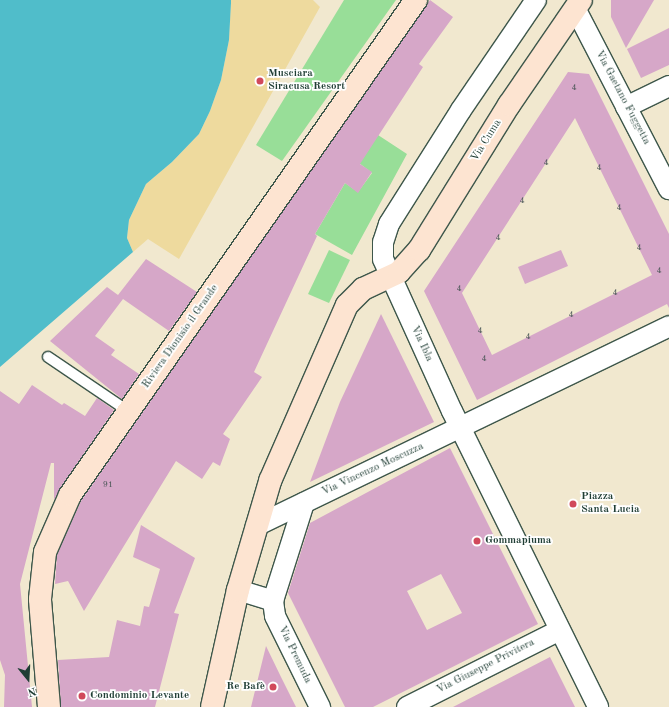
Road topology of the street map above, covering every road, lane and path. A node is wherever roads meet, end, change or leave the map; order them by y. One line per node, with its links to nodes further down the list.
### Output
1 (416, 0): 10 (street, Riviera Dionisio il Grande)
2 (536, 0): 7 (street, Via Ibla)
3 (578, 4): 5 (street, Via Gaetano Fuggetta); 7 (street, Via Cuma)
4 (669, 86): 5 (street)
5 (626, 107): 6 (street, Via Gaetano Fuggetta)
6 (669, 188)
7 (390, 276): 11 (street, Via Ibla); 13 (street, Via Cuma)
8 (669, 326): 11 (street, Via Vincenzo Moscuzza)
9 (48, 357): 10 (lane)
10 (128, 411): 17 (street, Riviera Dionisio il Grande)
11 (456, 419): 12 (street, Via Vincenzo Moscuzza); 16 (street, Via Ibla)
12 (304, 503): 13 (street, Via Vincenzo Moscuzza); 15 (street)
13 (256, 526): 14 (street, Via Cuma)
14 (238, 590): 15 (street); 18 (street, Via Cuma)
15 (273, 601): 19 (street, Via Premuda)
16 (551, 634): 20 (street, Via Giuseppe Privitera); 21 (street, Via Ibla)
17 (49, 707)
18 (212, 707)
19 (320, 707)
20 (407, 707)
21 (598, 707)

